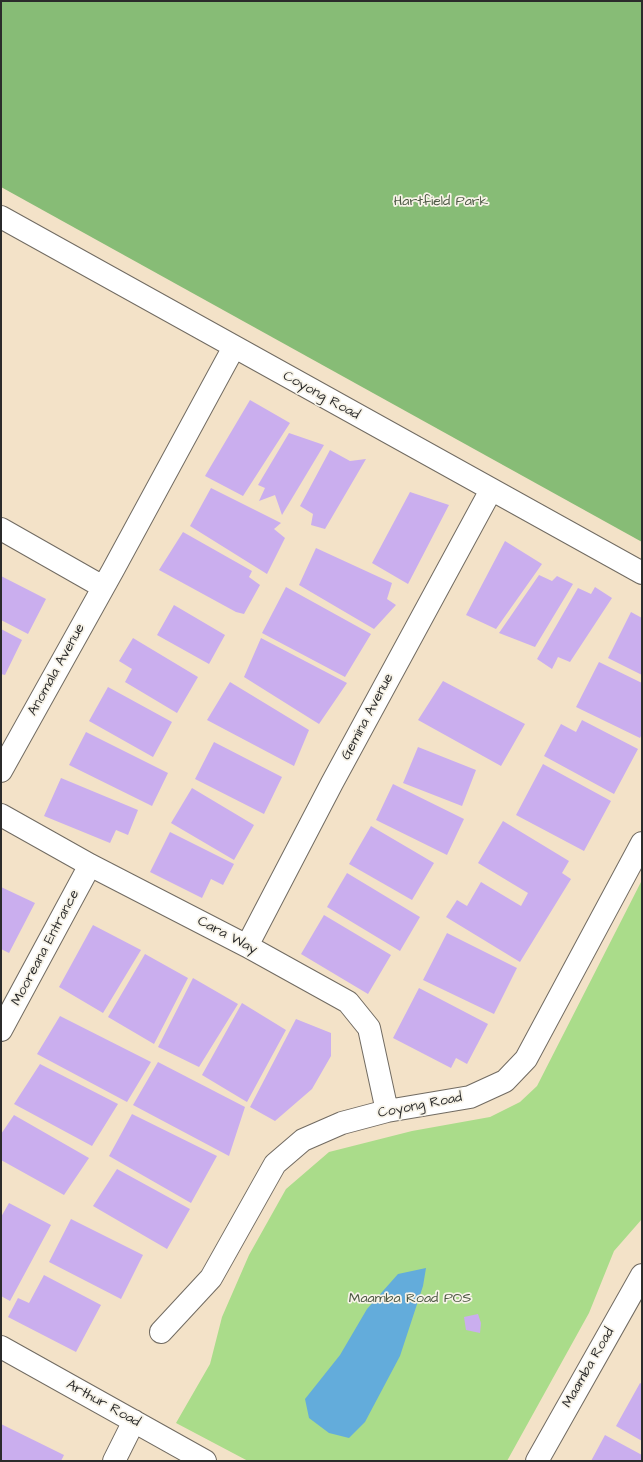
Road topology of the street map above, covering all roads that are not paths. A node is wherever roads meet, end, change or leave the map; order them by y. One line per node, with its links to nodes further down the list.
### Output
1 (1, 217): 2 (street, Coyong Road)
2 (234, 347): 3 (street, Coyong Road); 6 (street, Anomala Avenue)
3 (491, 490): 5 (street, Coyong Road); 11 (street, Gemina Avenue)
4 (1, 529): 6 (street)
5 (642, 573)
6 (108, 579): 7 (street, Anomala Avenue)
7 (1, 771)
8 (1, 815): 10 (street, Cara Way)
9 (642, 843): 13 (street, Coyong Road)
10 (90, 865): 11 (street, Cara Way); 12 (street, Mooreana Entrance)
11 (247, 946): 13 (street, Cara Way)
12 (1, 1030)
13 (387, 1111): 15 (street, Coyong Road)
14 (642, 1275): 20 (street, Maamba Road)
15 (161, 1332)
16 (1, 1347): 17 (street, Arthur Road)
17 (134, 1421): 18 (street); 19 (street, Arthur Road)
18 (114, 1461)
19 (205, 1461)
20 (537, 1461)

